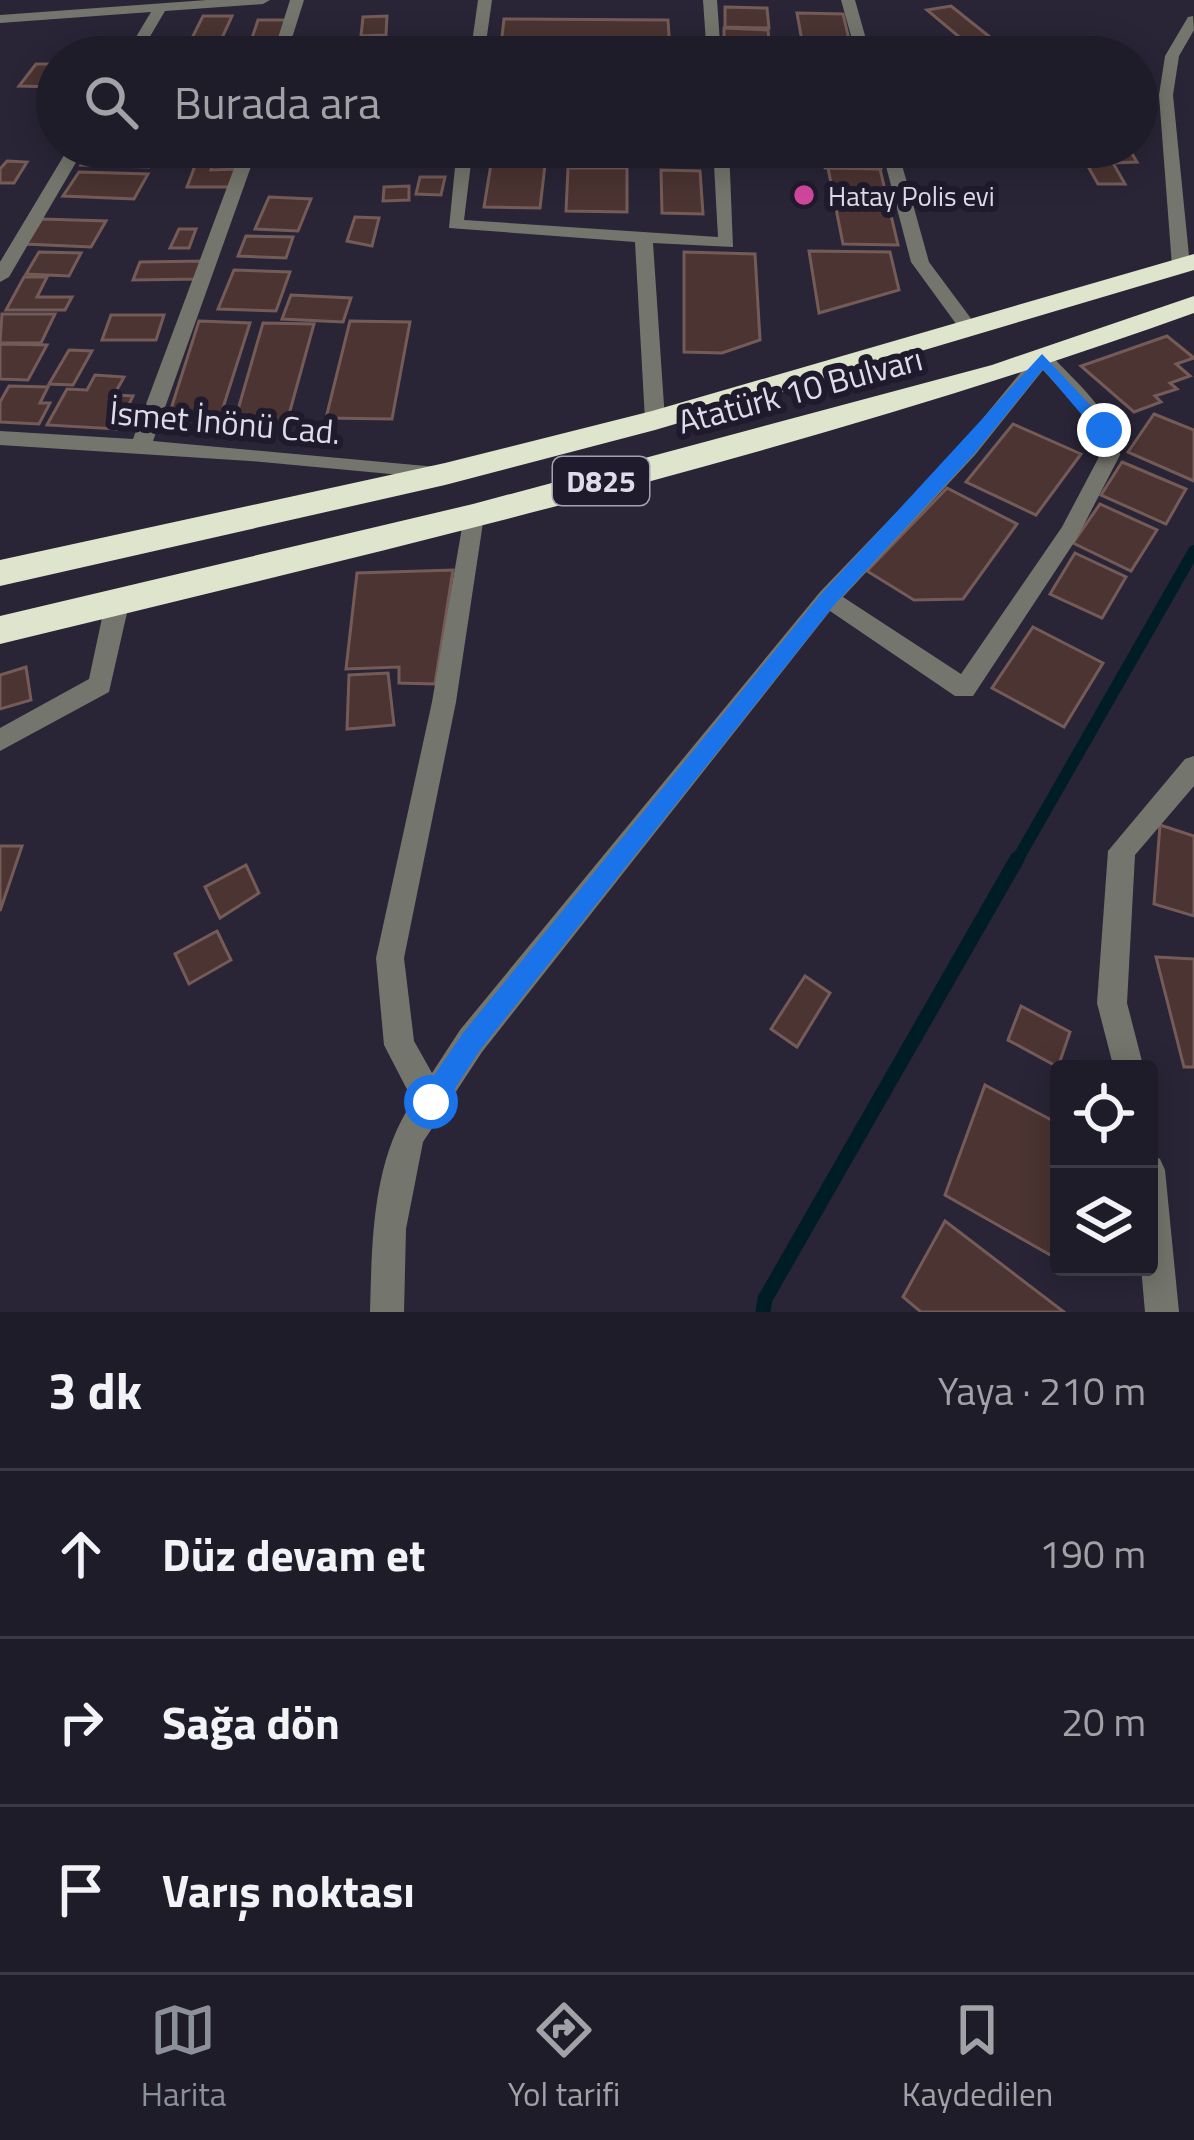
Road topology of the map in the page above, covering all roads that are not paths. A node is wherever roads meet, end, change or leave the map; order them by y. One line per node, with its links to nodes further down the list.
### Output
1 (263, 0): 6 (street)
2 (297, 0): 10 (street)
3 (485, 0): 11 (street)
4 (710, 0): 12 (street)
5 (848, 0): 13 (street)
6 (161, 8): 7 (street); 9 (street)
7 (0, 19)
8 (1192, 20): 20 (street)
9 (144, 36)
10 (286, 36)
11 (481, 36)
12 (713, 36)
13 (858, 36)
14 (65, 168): 21 (street)
15 (242, 168): 27 (street)
16 (462, 168): 19 (street)
17 (723, 168): 19 (street)
18 (895, 168): 23 (street)
19 (644, 239): 25 (street)
20 (1188, 264): 23 (highway, Atatürk 10 Bulvarı / D825)
21 (0, 277)
22 (1194, 304): 24 (highway, Atatürk 10 Bulvarı / D825)
23 (969, 328): 25 (highway, Atatürk 10 Bulvarı / D825)
24 (1042, 358): 29 (highway, Atatürk 10 Bulvarı / D825); 31 (street); 31 (street)
25 (655, 420): 28 (highway, Atatürk 10 Bulvarı / D825)
26 (0, 438): 27 (street, İsmet İnönü Cad.)
27 (140, 448): 28 (street, İsmet İnönü Cad.)
28 (445, 475): 30 (highway, Atatürk 10 Bulvarı / D825)
29 (473, 516): 32 (highway, Atatürk 10 Bulvarı / D825); 37 (street)
30 (0, 573)
31 (828, 598): 37 (street)
32 (117, 604): 33 (highway, Atatürk 10 Bulvarı / D825); 34 (street)
33 (0, 630)
34 (0, 740)
35 (1194, 767): 36 (street)
36 (1128, 1060)
37 (431, 1102): 39 (street)
38 (1158, 1268): 40 (street)
39 (387, 1312)
40 (1162, 1312)

